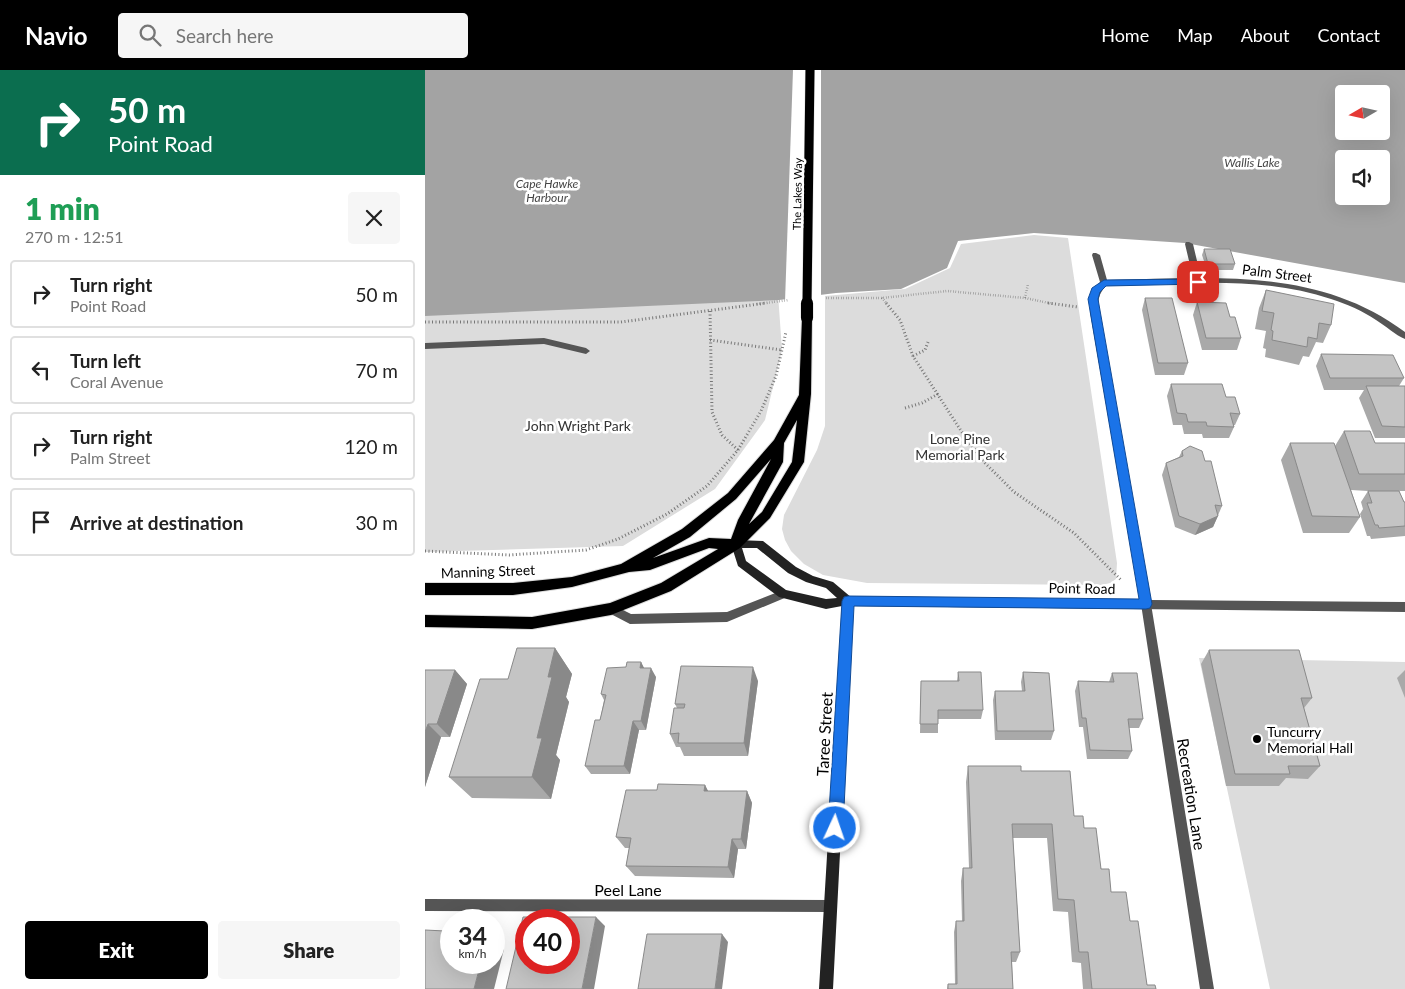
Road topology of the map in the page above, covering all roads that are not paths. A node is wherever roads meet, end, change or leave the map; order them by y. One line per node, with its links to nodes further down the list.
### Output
1 (810, 70): 6 (main road, The Lakes Way, bridge)
2 (1189, 244): 4 (street)
3 (1096, 255): 5 (street)
4 (1198, 282): 5 (street, Palm Street); 7 (street, Palm Street)
5 (1104, 283): 17 (street, Recreation Lane)
6 (807, 318): 10 (main road, Manning Street)
7 (1405, 336)
8 (425, 346): 9 (street)
9 (586, 351)
10 (805, 394): 11 (main road, Manning Street); 12 (main road, Manning Street)
11 (778, 442): 12 (main road); 13 (main road, Manning Street)
12 (736, 544): 13 (main road); 15 (street, Point Road); 16 (street); 19 (main road, Manning Street)
13 (624, 569): 14 (main road, Manning Street)
14 (425, 589)
15 (783, 594): 16 (street, Point Road); 19 (street)
16 (848, 601): 17 (street, Point Road); 22 (street, Taree Street)
17 (1146, 604): 18 (street, Point Road); 24 (street, Recreation Lane)
18 (1405, 607)
19 (611, 608): 20 (main road, Manning Street)
20 (425, 621)
21 (425, 905): 22 (street, Peel Lane)
22 (831, 906): 23 (street, Taree Street)
23 (826, 989)
24 (1207, 989)

